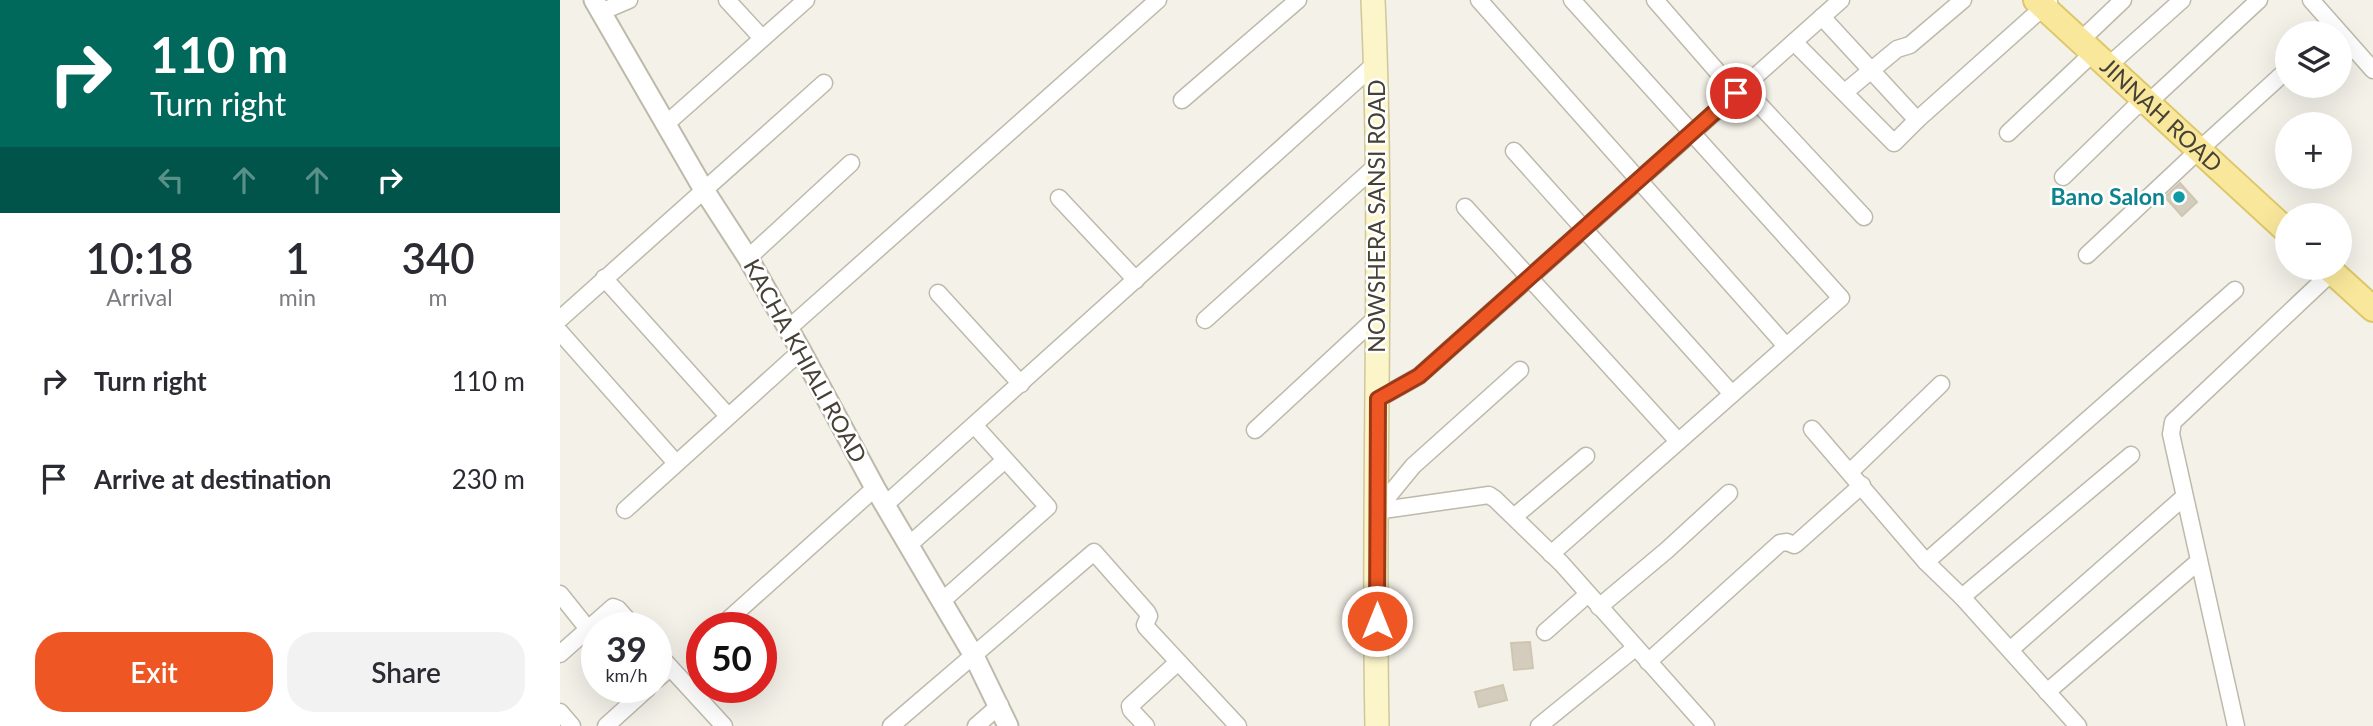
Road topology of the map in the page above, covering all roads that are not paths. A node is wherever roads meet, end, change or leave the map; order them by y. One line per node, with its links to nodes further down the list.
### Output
1 (629, 0): 17 (street)
2 (727, 0): 20 (street)
3 (806, 0): 20 (street)
4 (1158, 0): 62 (street)
5 (1298, 0): 31 (street)
6 (1373, 0): 24 (main road, NOWSHERA SANSI ROAD)
7 (1479, 0): 42 (street)
8 (1572, 0): 35 (street)
9 (1655, 0): 29 (street)
10 (1841, 0): 18 (street)
11 (1963, 0): 26 (street)
12 (2123, 0): 23 (street)
13 (2182, 0): 23 (street)
14 (2259, 0): 32 (street)
15 (2311, 0): 19 (street)
16 (2043, 2): 23 (main road, JINNAH ROAD); 33 (street)
17 (598, 6): 34 (street, KACHA KHIALI ROAD)
18 (1822, 17): 21 (street); 26 (street)
19 (2325, 21)
20 (762, 38): 34 (street)
21 (1794, 42): 29 (street); 30 (street)
22 (2352, 50): 25 (street)
23 (2094, 53): 32 (main road, JINNAH ROAD); 36 (street)
24 (1376, 63): 40 (main road, NOWSHERA SANSI ROAD); 53 (street)
25 (2373, 70)
26 (1872, 71): 30 (street); 33 (street)
27 (2275, 82): 37 (street)
28 (824, 83): 43 (street)
29 (1740, 90): 35 (street); 46 (street)
30 (1845, 92): 33 (street)
31 (1182, 100)
32 (2148, 103): 37 (main road, JINNAH ROAD); 41 (street)
33 (1917, 120)
34 (666, 124): 43 (street, KACHA KHIALI ROAD)
35 (1692, 133): 42 (street); 64 (street)
36 (2008, 133)
37 (2199, 150): 47 (main road, JINNAH ROAD); 49 (street)
38 (1514, 152): 48 (street)
39 (851, 163): 50 (street)
40 (1377, 165): 59 (main road, NOWSHERA SANSI ROAD); 61 (street)
41 (2063, 177)
42 (1639, 180): 48 (street); 64 (street)
43 (704, 190): 50 (street, KACHA KHIALI ROAD); 51 (street)
44 (1059, 198): 53 (street)
45 (1465, 207): 52 (street)
46 (1864, 217)
47 (2275, 220)
48 (1584, 229): 52 (street); 69 (street)
49 (2087, 256)
50 (748, 258): 62 (street, KACHA KHIALI ROAD)
51 (604, 278): 60 (street); 71 (street)
52 (1530, 278): 70 (street); 75 (street)
53 (1136, 280): 67 (street)
54 (2320, 280): 84 (street)
55 (2341, 280): 58 (main road)
56 (2235, 290): 92 (street)
57 (938, 293): 67 (street)
58 (2373, 309)
59 (1378, 316): 70 (main road, NOWSHERA SANSI ROAD); 74 (street)
60 (560, 319)
61 (1205, 320)
62 (789, 328): 65 (street, KACHA KHIALI ROAD)
63 (560, 332): 79 (street)
64 (1786, 346): 69 (street)
65 (802, 351): 71 (street); 82 (street, KACHA KHIALI ROAD)
66 (1520, 370): 87 (street)
67 (1021, 384): 72 (street)
68 (1941, 384): 80 (street)
69 (1731, 394): 75 (street)
70 (1378, 399): 87 (main road, NOWSHERA SANSI ROAD)
71 (728, 415): 79 (street)
72 (975, 426): 78 (street); 85 (street)
73 (1812, 429): 80 (street)
74 (1255, 430)
75 (1678, 441): 90 (street)
76 (2131, 455): 95 (street)
77 (1586, 456): 88 (street)
78 (1005, 460): 89 (street); 96 (street)
79 (676, 463): 86 (street)
80 (1850, 472): 81 (street)
81 (1862, 485): 92 (street); 107 (street)
82 (875, 488): 85 (street, KACHA KHIALI ROAD); 98 (street)
83 (1729, 493): 97 (street)
84 (2184, 497): 91 (street); 103 (street)
85 (886, 504): 89 (street, KACHA KHIALI ROAD)
86 (625, 510)
87 (1376, 511): 88 (street); 121 (main road, NOWSHERA SANSI ROAD)
88 (1515, 516): 90 (street)
89 (910, 544): 96 (street, KACHA KHIALI ROAD)
90 (1551, 554): 94 (street)
91 (2199, 561): 109 (street); 125 (street)
92 (1926, 562): 95 (street)
93 (560, 594): 99 (street)
94 (1588, 594): 97 (street); 100 (street)
95 (1962, 597): 103 (street)
96 (942, 601): 105 (street, KACHA KHIALI ROAD)
97 (1599, 607): 102 (street)
98 (737, 612)
99 (581, 620)
100 (1545, 632)
101 (581, 635): 104 (street)
102 (1635, 648): 107 (street); 122 (street)
103 (2010, 650): 109 (street)
104 (560, 654)
105 (974, 656): 106 (street); 111 (street, KACHA KHIALI ROAD); 116 (street)
106 (1178, 662): 119 (street); 120 (street)
107 (1648, 662): 123 (street)
108 (672, 670): 115 (street)
109 (2047, 692): 124 (street)
110 (631, 703): 114 (street)
111 (1000, 705): 117 (street); 118 (street, KACHA KHIALI ROAD)
112 (560, 712): 113 (street)
113 (572, 726)
114 (606, 726)
115 (724, 726)
116 (891, 726)
117 (976, 726)
118 (1008, 726)
119 (1146, 726)
120 (1238, 726)
121 (1377, 726)
122 (1539, 726)
123 (1706, 726)
124 (2078, 726)
125 (2236, 726)

